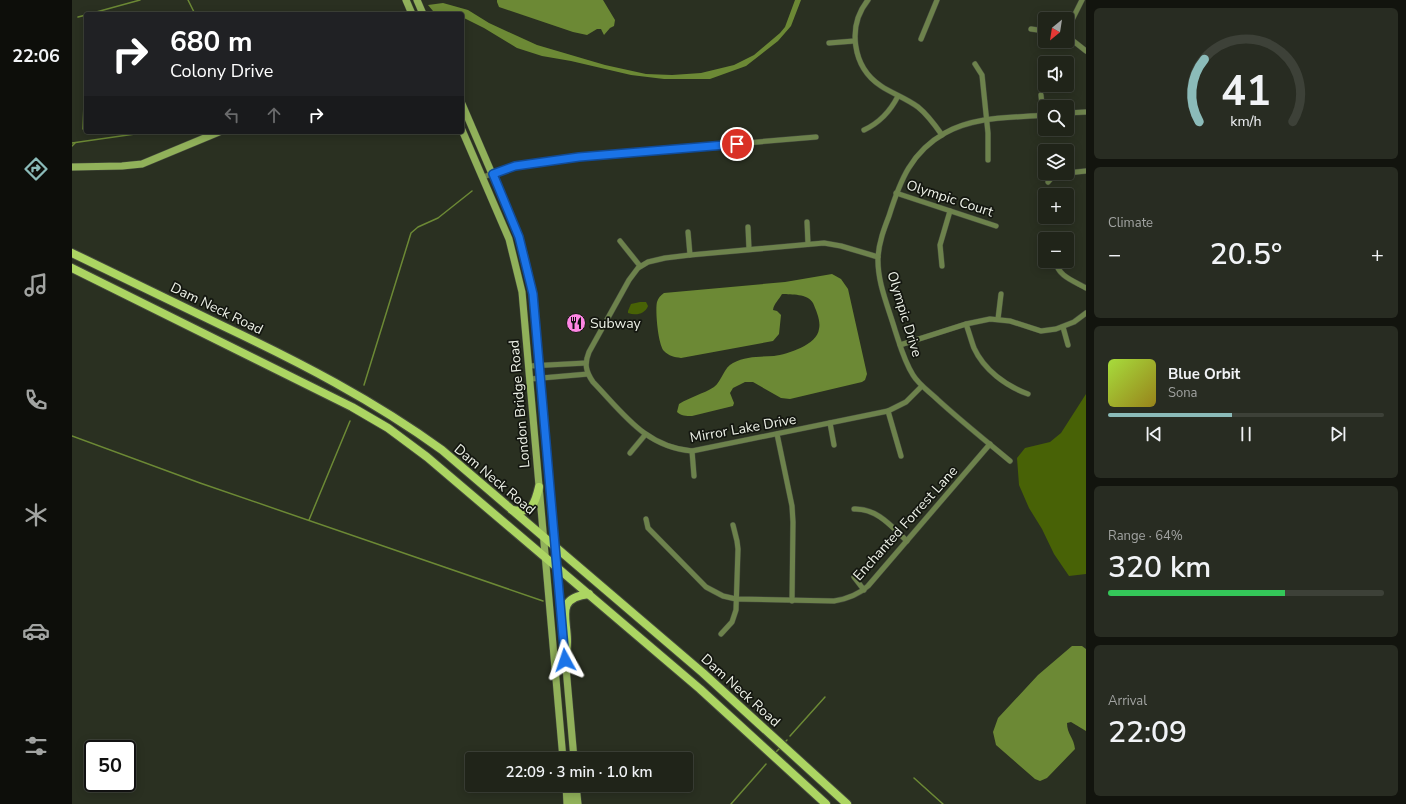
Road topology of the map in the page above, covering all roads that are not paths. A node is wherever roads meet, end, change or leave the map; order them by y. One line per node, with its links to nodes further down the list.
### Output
1 (406, 0): 6 (main road)
2 (417, 0): 7 (main road)
3 (868, 0): 12 (street)
4 (937, 0): 11 (street)
5 (1082, 0): 8 (street)
6 (411, 12)
7 (422, 12)
8 (1074, 16)
9 (1031, 29): 10 (street)
10 (1038, 30)
11 (921, 39)
12 (854, 41): 14 (street); 18 (street)
13 (1074, 42): 15 (street)
14 (829, 43)
15 (1086, 52)
16 (975, 64): 24 (street)
17 (1041, 95): 19 (street)
18 (898, 96): 25 (street); 28 (street)
19 (1042, 100)
20 (464, 109): 34 (main road, London Bridge Road)
21 (1086, 112): 22 (street)
22 (1074, 113)
23 (1038, 116): 24 (street, Olympic Drive)
24 (987, 120): 28 (street, Olympic Drive); 30 (street)
25 (864, 130)
26 (213, 134): 31 (main road)
27 (464, 134): 35 (main road, London Bridge Road)
28 (942, 135): 36 (street, Olympic Drive)
29 (816, 137): 34 (street)
30 (988, 160)
31 (72, 167)
32 (1086, 171): 33 (street)
33 (1074, 172)
34 (493, 174): 35 (street); 62 (main road, London Bridge Road)
35 (483, 178): 61 (main road, London Bridge Road)
36 (896, 194): 37 (street, Olympic Court); 47 (street, Olympic Drive)
37 (950, 211): 39 (street, Olympic Court); 49 (street)
38 (807, 222): 43 (street)
39 (996, 226)
40 (748, 227): 44 (street)
41 (688, 232): 46 (street)
42 (620, 241): 48 (street)
43 (808, 244): 44 (street); 47 (street)
44 (749, 249): 46 (street)
45 (72, 252): 81 (main road, Dam Neck Road)
46 (690, 255): 48 (street)
47 (878, 257): 59 (street, Olympic Drive)
48 (640, 266): 60 (street)
49 (942, 266)
50 (72, 268): 87 (main road, Dam Neck Road)
51 (1058, 268): 52 (street)
52 (1086, 288)
53 (1001, 294): 55 (street)
54 (1086, 313): 57 (street)
55 (998, 319): 56 (street); 57 (street)
56 (966, 324): 59 (street); 67 (street)
57 (1063, 327): 58 (street)
58 (1068, 344)
59 (900, 345): 66 (street, Olympic Drive)
60 (586, 363): 62 (street); 63 (street, Mirror Lake Drive)
61 (528, 366): 62 (street); 65 (main road, London Bridge Road)
62 (538, 366): 64 (main road, London Bridge Road)
63 (588, 374): 64 (street); 71 (street, Mirror Lake Drive)
64 (539, 378): 65 (street); 86 (main road, London Bridge Road)
65 (530, 379): 79 (main road, London Bridge Road)
66 (922, 386): 68 (street, Mirror Lake Drive); 72 (street, Olympic Drive)
67 (1028, 394)
68 (888, 411): 69 (street, Mirror Lake Drive); 76 (street)
69 (830, 423): 70 (street, Mirror Lake Drive); 73 (street)
70 (777, 434): 74 (street, Mirror Lake Drive); 93 (street)
71 (645, 435): 74 (street, Mirror Lake Drive); 75 (street)
72 (990, 444): 77 (street, Olympic Drive); 85 (street, Enchanted Forrest Lane)
73 (834, 445)
74 (692, 451): 78 (street)
75 (630, 453)
76 (901, 456)
77 (1010, 460)
78 (694, 476)
79 (539, 486): 81 (main road); 84 (main road, London Bridge Road)
80 (854, 509): 85 (street)
81 (512, 510): 84 (main road, Dam Neck Road)
82 (646, 519): 92 (street, Enchanted Forrest Lane)
83 (733, 525): 92 (street)
84 (544, 537): 86 (main road, Dam Neck Road); 87 (main road, London Bridge Road)
85 (908, 541): 90 (street, Enchanted Forrest Lane)
86 (555, 546): 88 (main road, London Bridge Road); 105 (main road, Dam Neck Road)
87 (546, 558): 88 (main road, Dam Neck Road); 96 (main road, London Bridge Road)
88 (557, 566): 91 (main road, Dam Neck Road); 95 (main road, London Bridge Road)
89 (854, 578): 90 (street)
90 (864, 590): 93 (street, Enchanted Forrest Lane)
91 (589, 594): 95 (main road); 101 (main road, Dam Neck Road)
92 (736, 599): 93 (street, Enchanted Forrest Lane); 94 (street)
93 (792, 600)
94 (721, 634)
95 (565, 660): 97 (main road, London Bridge Road)
96 (563, 752)
97 (573, 752)
98 (567, 792): 102 (main road)
99 (572, 792): 103 (main road)
100 (577, 792): 104 (main road)
101 (822, 803)
102 (568, 804)
103 (573, 804)
104 (578, 804)
105 (847, 804)

